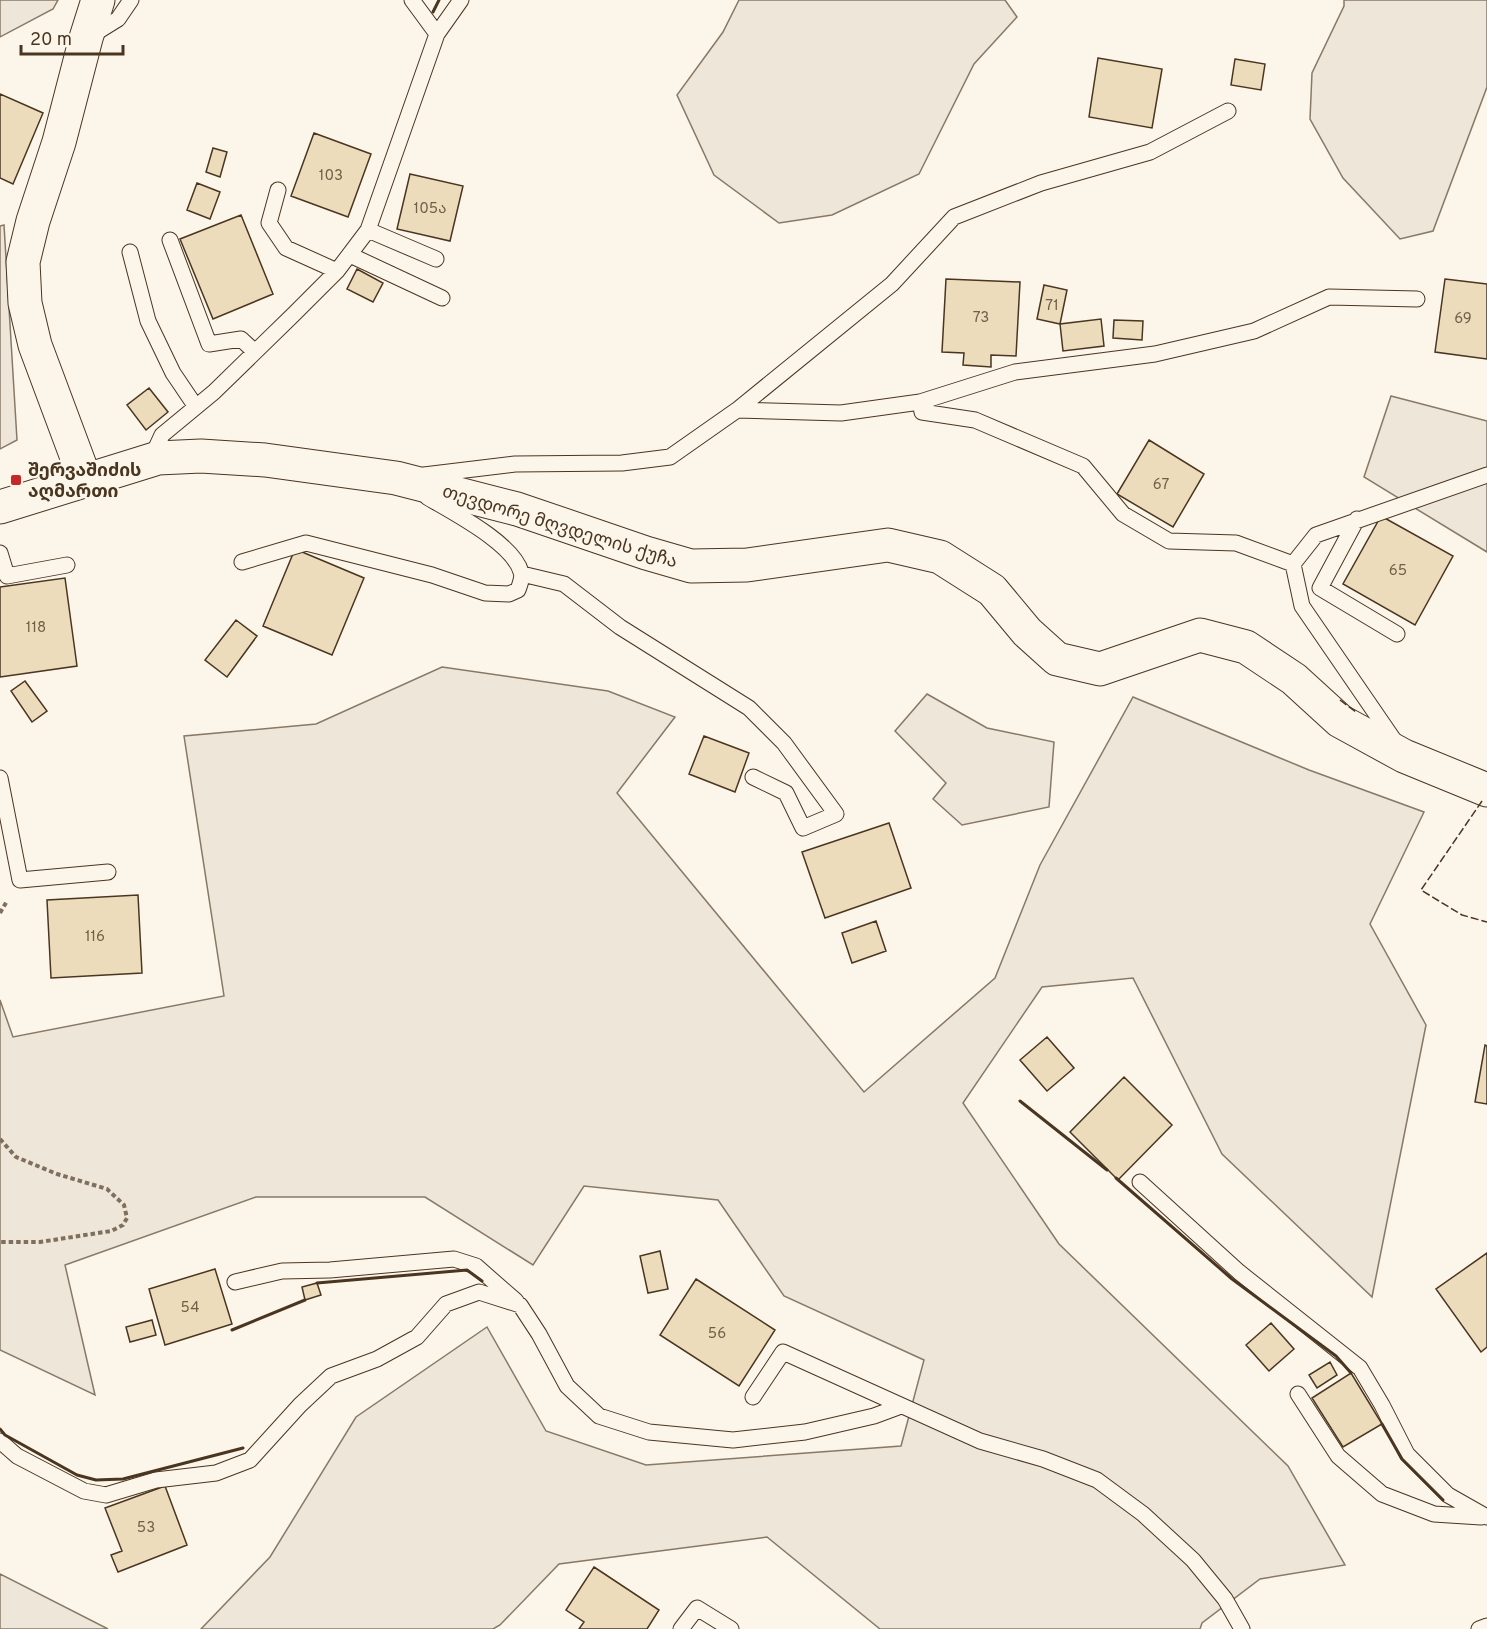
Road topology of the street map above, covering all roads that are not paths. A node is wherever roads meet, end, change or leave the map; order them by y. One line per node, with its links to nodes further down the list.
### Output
1 (98, 0): 6 (street)
2 (131, 0): 6 (lane)
3 (412, 0): 5 (lane)
4 (461, 0): 5 (lane)
5 (437, 33): 9 (lane)
6 (86, 39): 24 (street)
7 (1228, 111): 20 (lane)
8 (278, 190): 14 (lane)
9 (368, 230): 12 (lane); 13 (lane)
10 (170, 240): 17 (lane)
11 (130, 252): 19 (lane)
12 (350, 255): 14 (lane); 15 (lane)
13 (436, 260)
14 (337, 270): 17 (lane)
15 (442, 298)
16 (1417, 299): 18 (lane)
17 (255, 352): 19 (lane)
18 (920, 402): 20 (lane); 29 (lane)
19 (196, 407): 21 (lane)
20 (737, 410): 23 (lane)
21 (158, 458): 23 (street, თევდორე მღვდელის ქუჩა); 24 (street, თევდორე მღვდელის ქუჩა)
22 (1487, 475): 26 (lane)
23 (396, 478): 31 (lane); 33 (street, თევდორე მღვდელის ქუჩა)
24 (85, 479): 25 (street, თევდორე მღვდელის ქუჩა)
25 (0, 507)
26 (1358, 519): 29 (lane); 32 (lane)
27 (0, 553): 30 (lane)
28 (242, 562): 31 (lane)
29 (1293, 564): 33 (lane)
30 (67, 565)
31 (522, 574): 34 (lane)
32 (1397, 634)
33 (1404, 756): 36 (street, თევდორე მღვდელის ქუჩა)
34 (753, 777)
35 (0, 778): 37 (lane)
36 (1487, 790)
37 (108, 872)
38 (1140, 1182): 45 (lane)
39 (235, 1282): 40 (lane)
40 (520, 1305): 43 (lane); 44 (lane)
41 (1298, 1395): 45 (lane)
42 (753, 1397): 43 (lane)
43 (901, 1406): 49 (lane)
44 (0, 1441)
45 (1486, 1517)
46 (1487, 1626): 50 (lane)
47 (681, 1629): 48 (lane)
48 (731, 1629)
49 (1242, 1629)
50 (1479, 1629)

